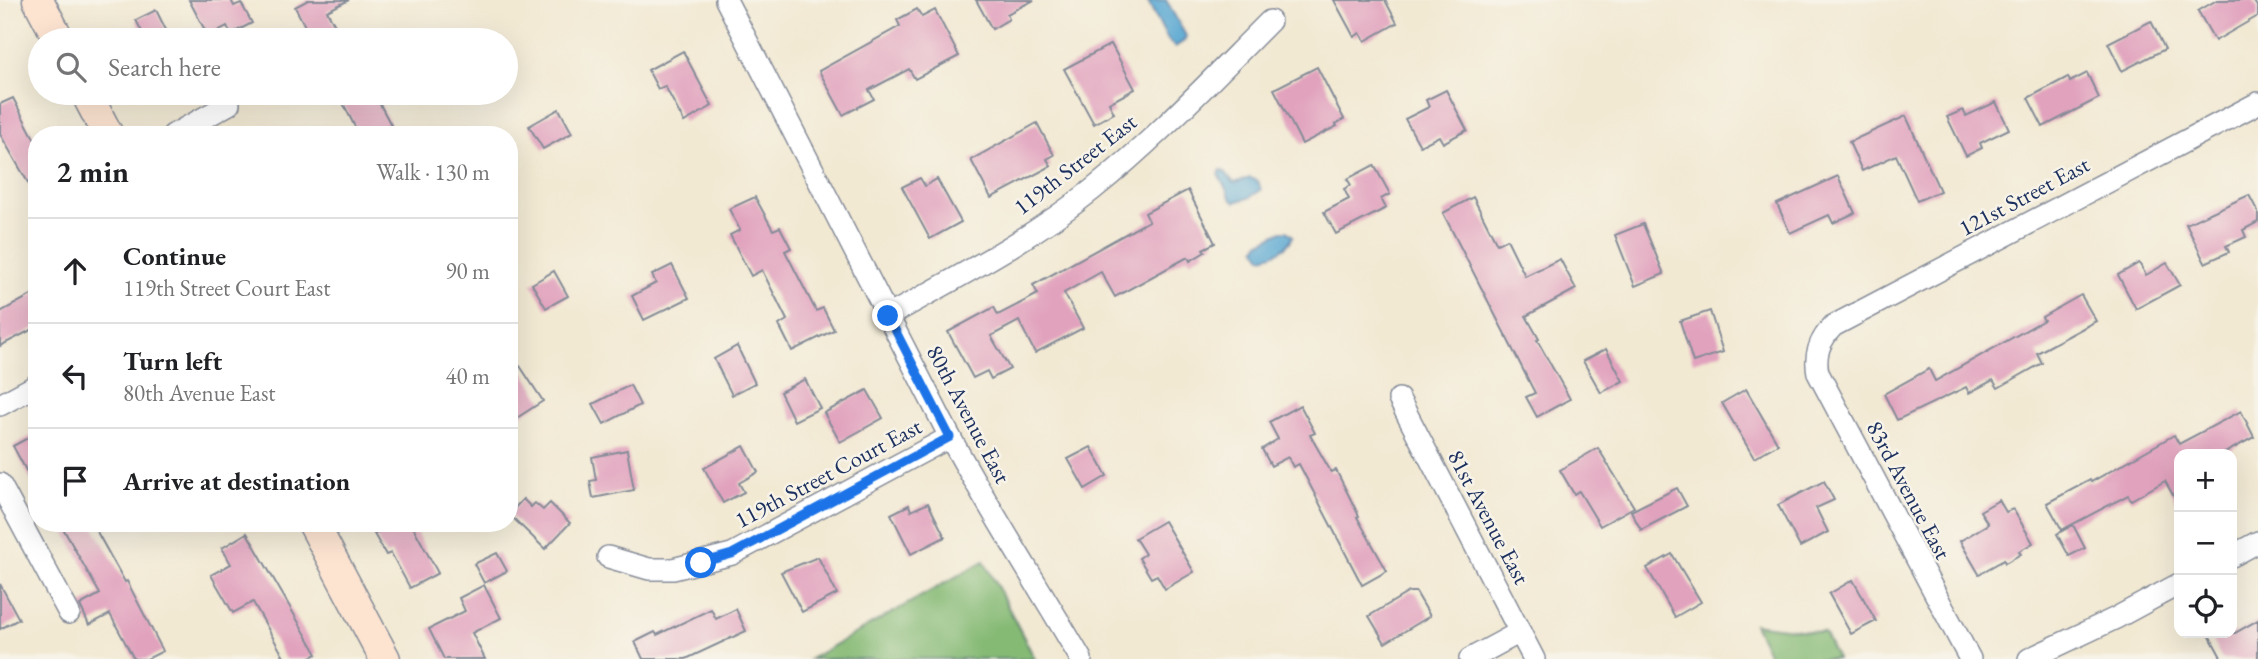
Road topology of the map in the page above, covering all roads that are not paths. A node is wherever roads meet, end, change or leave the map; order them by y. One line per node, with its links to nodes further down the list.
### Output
1 (38, 0): 4 (street)
2 (726, 0): 10 (street, 80th Avenue East)
3 (1270, 21): 10 (street, 119th Street East)
4 (53, 28)
5 (2258, 103): 11 (street, 121st Street East)
6 (92, 105): 8 (street)
7 (227, 105): 9 (street)
8 (103, 126)
9 (189, 126)
10 (888, 316): 15 (street, 80th Avenue East)
11 (1821, 343): 28 (street, 83rd Avenue East)
12 (28, 391): 14 (street)
13 (1399, 399): 23 (street, 81st Avenue East)
14 (0, 405)
15 (950, 437): 20 (street, 119th Street Court East); 25 (street, 80th Avenue East)
16 (0, 484): 22 (street)
17 (323, 532): 24 (street)
18 (2258, 542): 19 (street)
19 (2237, 553)
20 (608, 557)
21 (2174, 587): 29 (street)
22 (69, 613)
23 (1520, 632): 26 (street); 27 (street, 81st Avenue East)
24 (380, 657)
25 (1081, 659)
26 (1470, 659)
27 (1534, 659)
28 (1970, 659)
29 (2029, 659)

